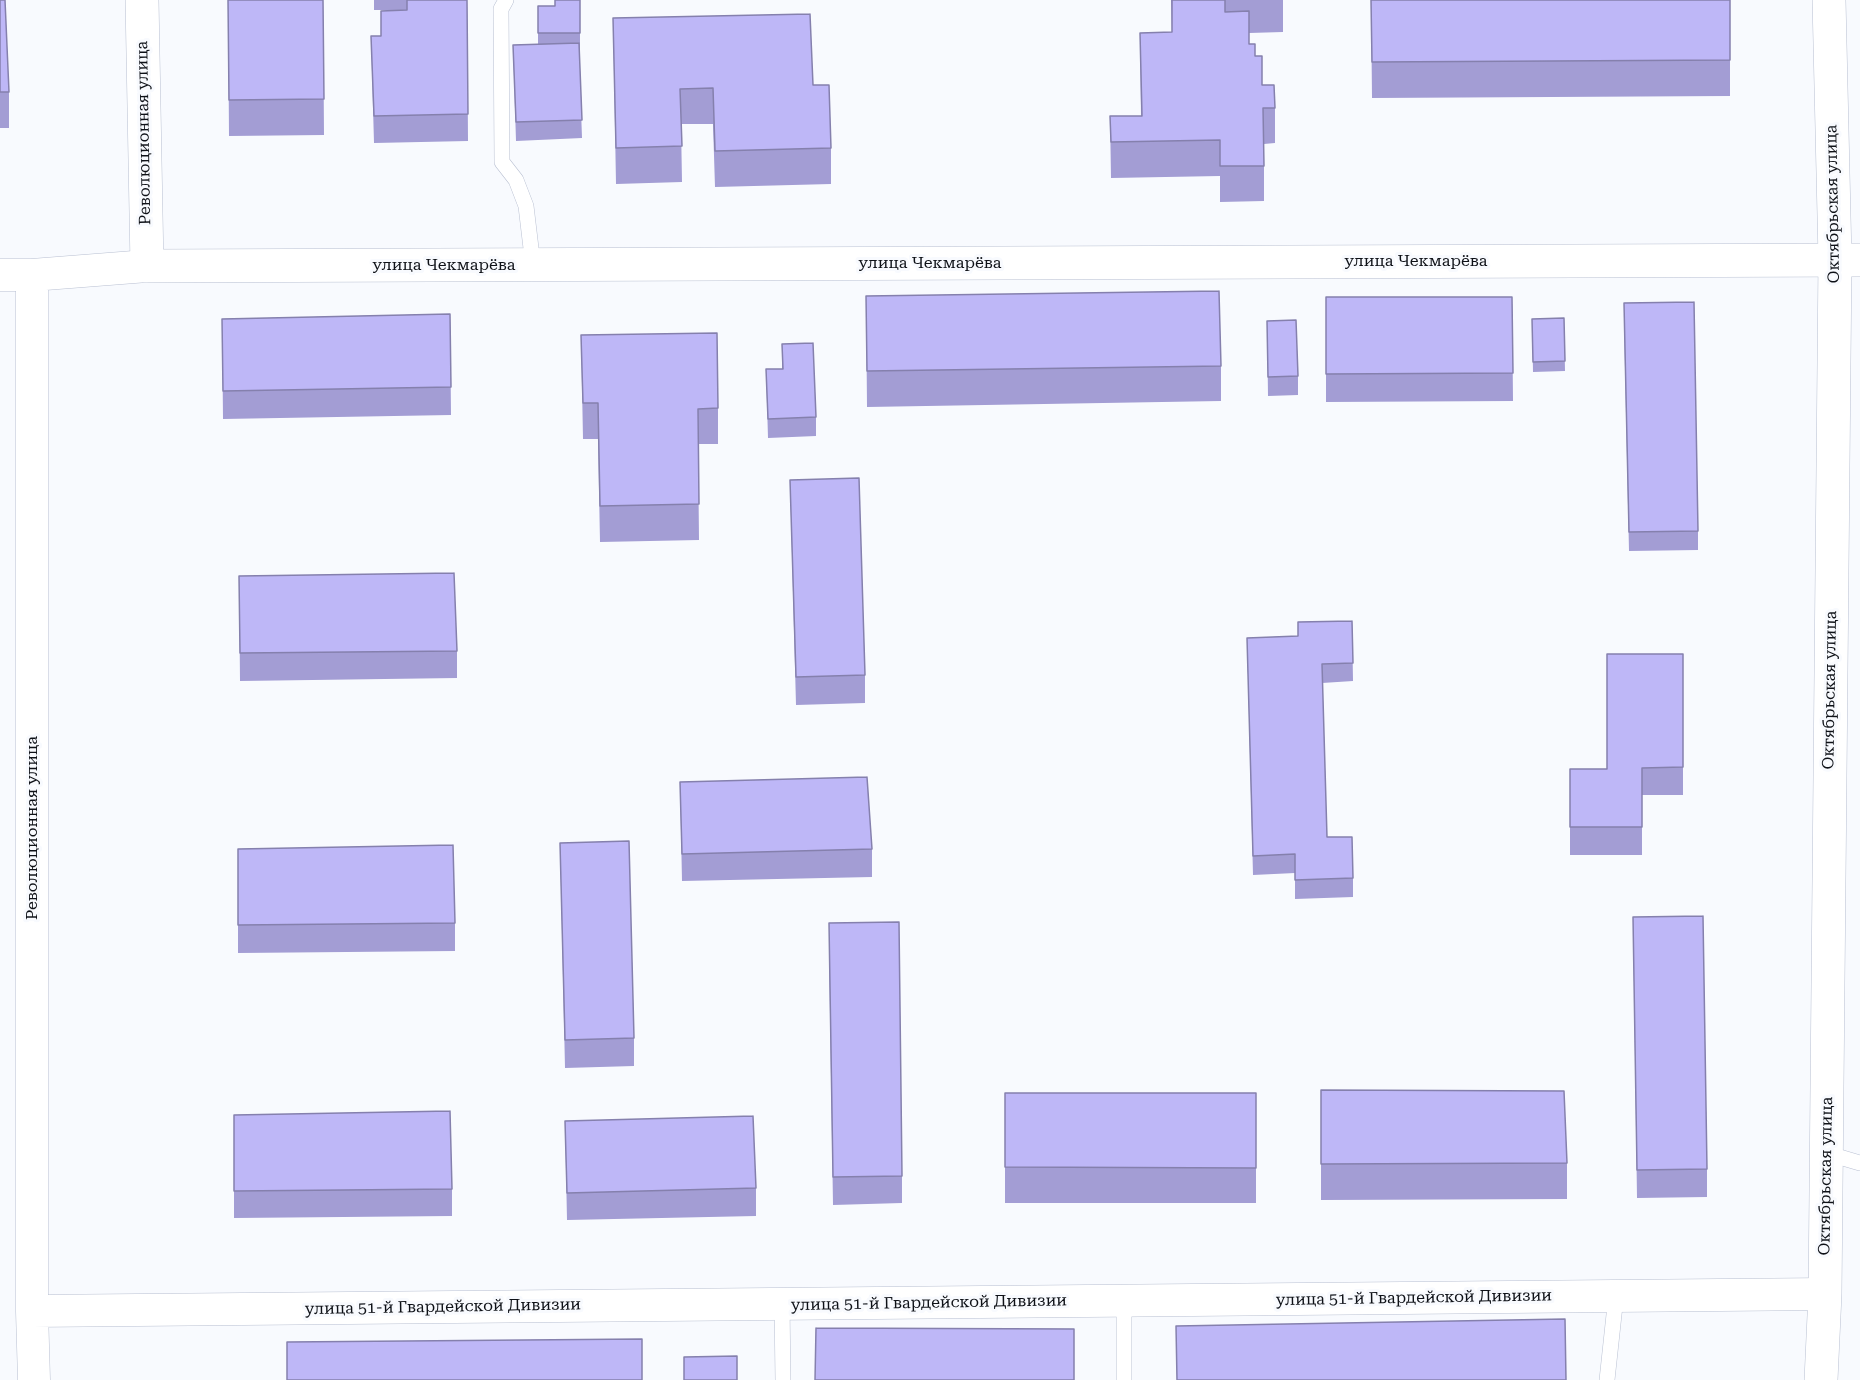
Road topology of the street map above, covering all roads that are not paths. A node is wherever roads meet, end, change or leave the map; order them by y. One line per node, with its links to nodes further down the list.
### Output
1 (142, 0): 6 (street, Революционная улица)
2 (506, 0): 5 (lane)
3 (1829, 0): 4 (street, Октябрьская улица)
4 (1847, 260): 5 (street, улица Чекмарёва); 9 (street, Октябрьская улица)
5 (533, 265): 6 (street, улица Чекмарёва)
6 (147, 267): 8 (street, улица Чекмарёва)
7 (0, 275): 8 (street, улица Чекмарёва)
8 (32, 275): 15 (street, Революционная улица)
9 (1826, 1153): 10 (lane); 11 (street, Октябрьская улица)
10 (1860, 1163)
11 (1825, 1294): 12 (street, улица 51-й Гвардейской Дивизии); 20 (street, Октябрьская улица)
12 (1616, 1296): 13 (street, улица 51-й Гвардейской Дивизии); 19 (lane)
13 (1124, 1301): 14 (street, улица 51-й Гвардейской Дивизии); 18 (lane)
14 (782, 1304): 15 (street, улица 51-й Гвардейской Дивизии); 17 (lane)
15 (32, 1311): 16 (street, Революционная улица)
16 (34, 1380)
17 (783, 1380)
18 (1124, 1380)
19 (1607, 1380)
20 (1821, 1380)

